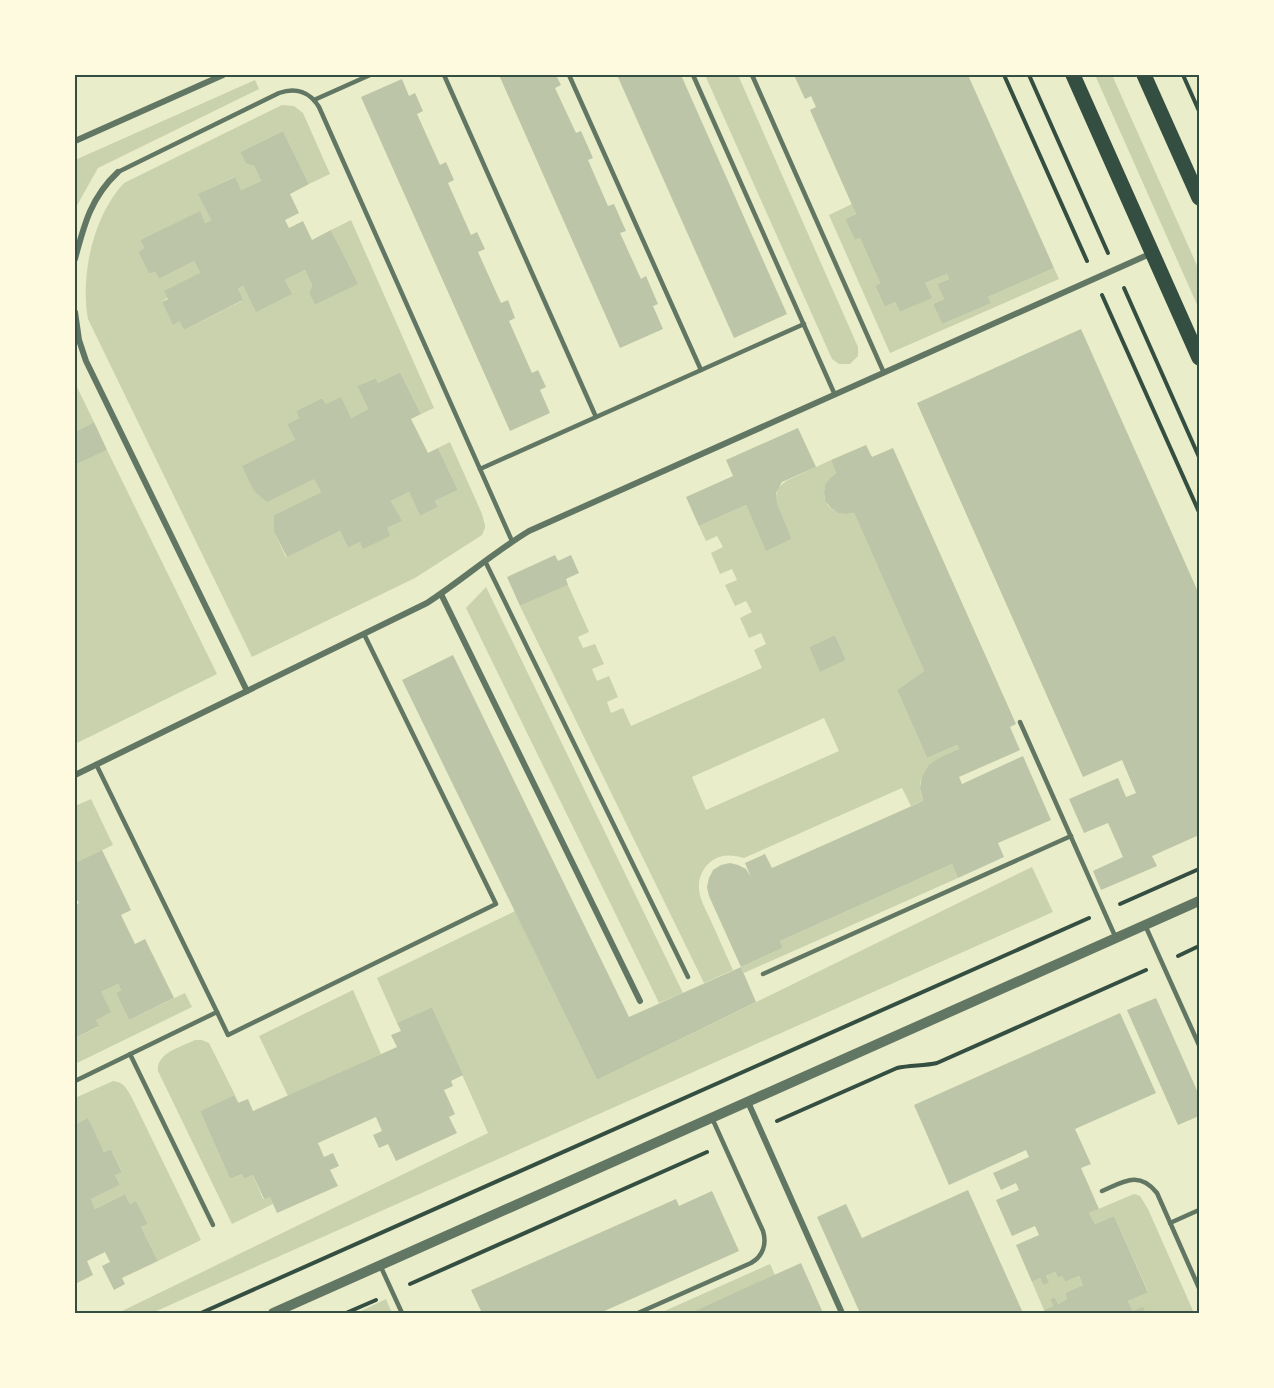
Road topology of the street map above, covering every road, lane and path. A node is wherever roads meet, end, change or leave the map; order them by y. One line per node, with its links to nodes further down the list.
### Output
1 (223, 75): 12 (street)
2 (370, 75): 10 (lane)
3 (444, 75): 23 (lane)
4 (569, 75): 20 (lane)
5 (693, 75): 18 (lane)
6 (752, 75): 21 (lane)
7 (1073, 75): 15 (main road)
8 (1144, 75): 14 (main road)
9 (1183, 75): 11 (path)
10 (314, 100): 13 (lane); 24 (lane)
11 (1199, 111)
12 (75, 141)
13 (118, 172): 16 (street)
14 (1199, 198)
15 (1152, 253): 19 (main road); 21 (street)
16 (75, 259)
17 (75, 312): 29 (street)
18 (804, 324): 20 (lane); 22 (lane)
19 (1199, 358)
20 (701, 370): 23 (lane)
21 (884, 373): 22 (street)
22 (835, 394): 25 (street)
23 (596, 417): 24 (lane)
24 (480, 468): 25 (lane)
25 (512, 541): 26 (street)
26 (485, 561): 27 (street); 40 (lane)
27 (441, 594): 28 (street); 41 (street)
28 (364, 634): 29 (street); 42 (lane)
29 (248, 691): 31 (street)
30 (1020, 722): 33 (lane)
31 (96, 764): 32 (street); 42 (lane)
32 (75, 775)
33 (1071, 836): 36 (lane); 39 (lane)
34 (1199, 869): 36 (path)
35 (1199, 901): 37 (street)
36 (1104, 911): 38 (lane); 54 (path)
37 (1145, 925): 38 (street); 43 (lane)
38 (1116, 938): 46 (street)
39 (763, 974)
40 (688, 977)
41 (640, 1001)
42 (217, 1012): 44 (lane)
43 (1199, 1045)
44 (130, 1054): 45 (lane); 51 (lane)
45 (75, 1081)
46 (748, 1102): 47 (street); 58 (street)
47 (712, 1118): 52 (street); 57 (lane)
48 (1102, 1191): 50 (lane)
49 (1199, 1210): 50 (lane)
50 (1170, 1223): 53 (lane)
51 (213, 1225)
52 (381, 1265): 55 (street); 56 (lane)
53 (1199, 1288)
54 (201, 1313)
55 (273, 1313)
56 (402, 1313)
57 (638, 1313)
58 (842, 1313)

